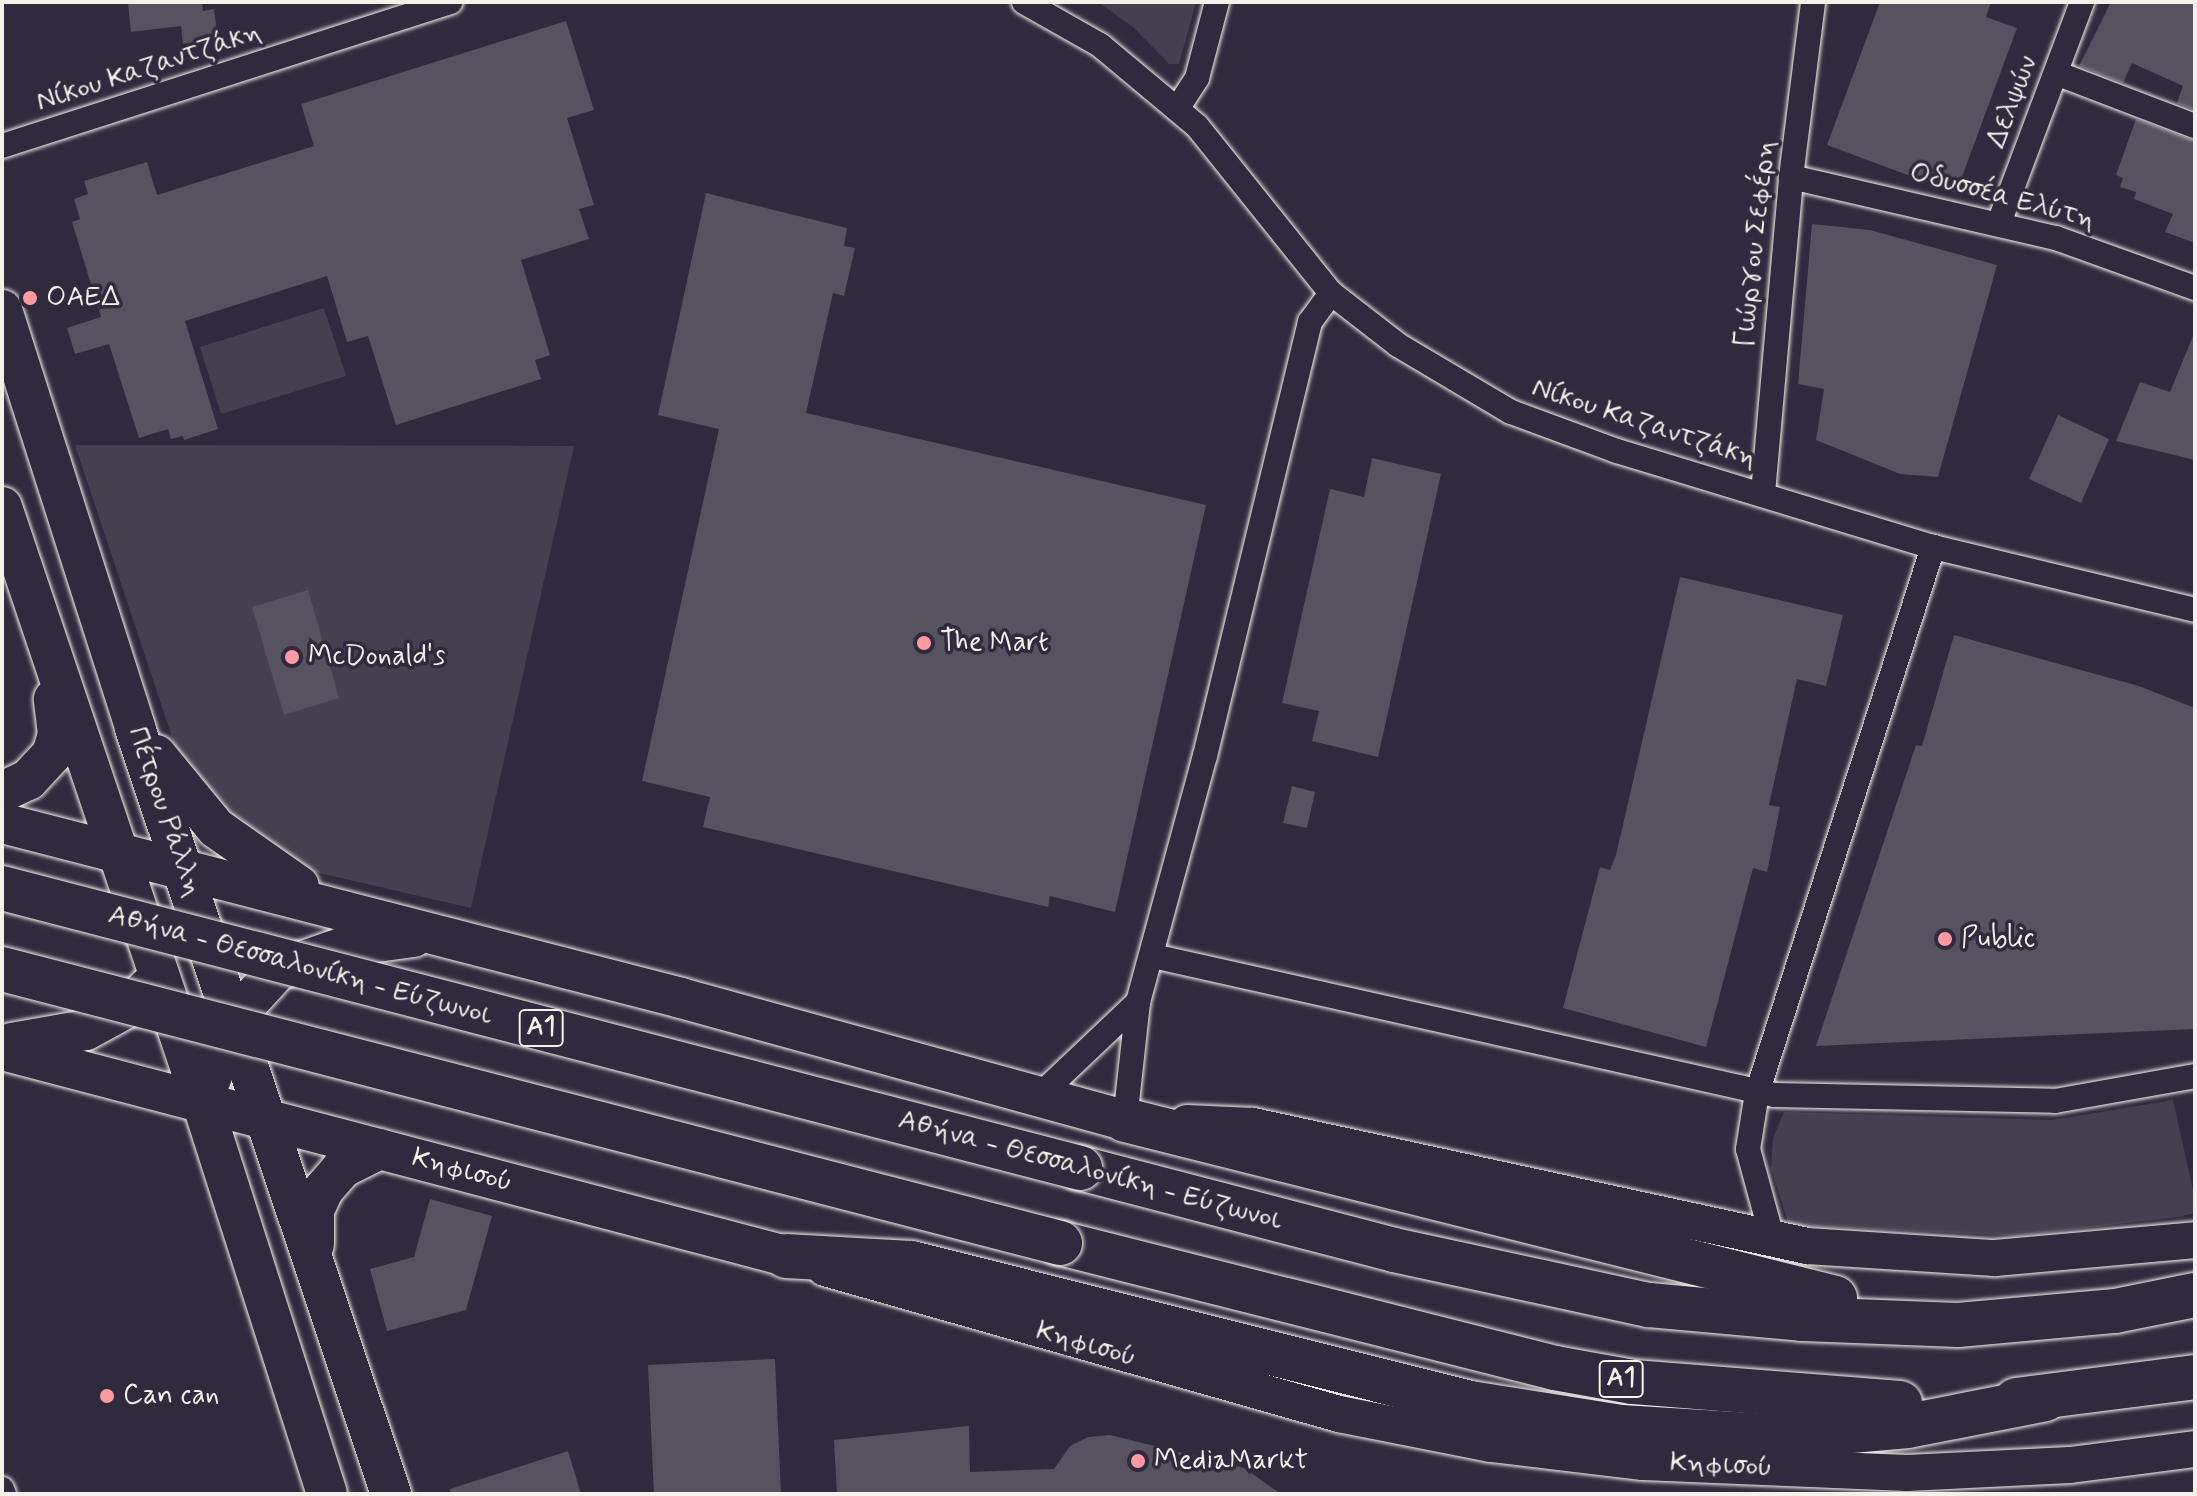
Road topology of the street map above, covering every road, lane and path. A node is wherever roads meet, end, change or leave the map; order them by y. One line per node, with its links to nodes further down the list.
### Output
1 (450, 2): 9 (street, Νίκου Καζαντζάκη)
2 (1024, 2): 7 (street, Νίκου Καζαντζάκη)
3 (1217, 2): 7 (street)
4 (1813, 2): 10 (street, Γιώργου Σεφέρη)
5 (2082, 2): 6 (street, Δελψών)
6 (2056, 73): 8 (street); 11 (street, Δελψών)
7 (1177, 109): 13 (street, Νίκου Καζαντζάκη)
8 (2195, 126)
9 (2, 146)
10 (1791, 177): 11 (street, Οδυσσέα Ελύτη); 15 (street, Γιώργου Σεφέρη)
11 (1999, 223): 12 (street, Οδυσσέα Ελύτη)
12 (2195, 288)
13 (1331, 293): 15 (street, Νίκου Καζαντζάκη); 28 (street)
14 (2, 310): 20 (main road, Πέτρου Ράλλη)
15 (1763, 493): 17 (street, Νίκου Καζαντζάκη)
16 (2, 507): 19 (main road, Πέτρου Ράλλη)
17 (1933, 547): 18 (street, Νίκου Καζαντζάκη); 35 (street)
18 (2195, 610)
19 (49, 655): 21 (main road); 23 (main road, Πέτρου Ράλλη)
20 (135, 728): 24 (main road, Πέτρου Ράλλη); 26 (main road)
21 (2, 792)
22 (2, 823): 23 (main road)
23 (116, 851): 24 (main road); 30 (main road, Πέτρου Ράλλη)
24 (184, 870): 26 (main road); 30 (main road); 32 (main road, Πέτρου Ράλλη)
25 (2, 888): 46 (highway, Αθήνα - Θεσσαλονίκη - Εύζωνοι / Α1, bridge)
26 (340, 910): 27 (main road)
27 (481, 946): 32 (main road); 36 (main road)
28 (1153, 956): 31 (street); 35 (street)
29 (2, 969): 48 (highway, Α1, bridge)
30 (160, 978): 33 (main road); 37 (main road, Πέτρου Ράλλη)
31 (1138, 1002): 36 (street); 39 (street)
32 (234, 1018): 37 (main road); 38 (main road, Πέτρου Ράλλη)
33 (2, 1047): 37 (main road, Κηφισού)
34 (2195, 1076): 35 (street)
35 (1757, 1093): 42 (street)
36 (1039, 1096): 39 (main road)
37 (202, 1102): 38 (main road, Κηφισού); 51 (main road, Πέτρου Ράλλη)
38 (269, 1120): 40 (main road, Κηφισού); 44 (main road, Πέτρου Ράλλη)
39 (1125, 1120): 42 (street); 46 (highway)
40 (380, 1149): 43 (main road, Κηφισού); 44 (main road)
41 (2195, 1240): 42 (street)
42 (1773, 1241)
43 (786, 1256): 48 (highway); 50 (street, Κηφισού)
44 (317, 1263): 52 (main road, Πέτρου Ράλλη)
45 (2195, 1295): 46 (highway, Αθήνα - Θεσσαλονίκη - Εύζωνοι / Α1)
46 (1958, 1325)
47 (2195, 1377): 48 (highway, Α1)
48 (2045, 1399)
49 (2195, 1449): 50 (street, Κηφισού)
50 (1908, 1483)
51 (327, 1494)
52 (391, 1494)

